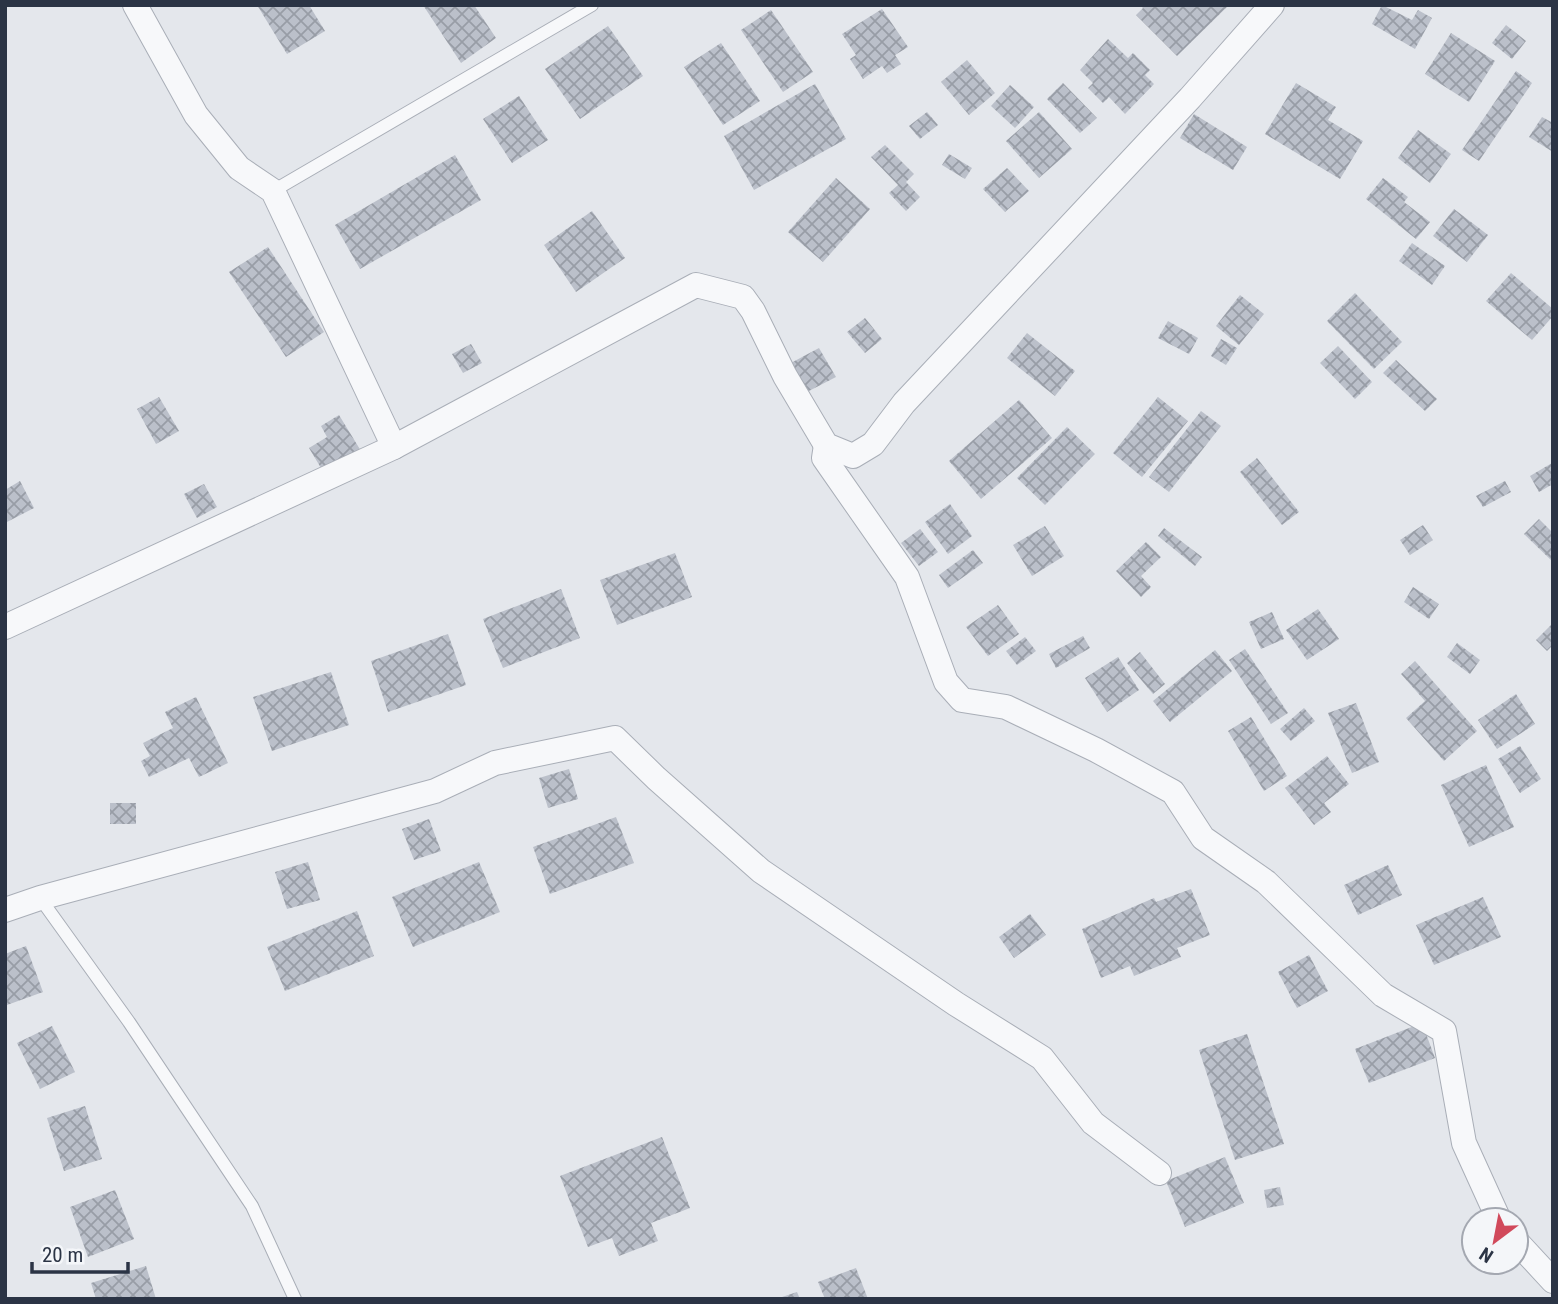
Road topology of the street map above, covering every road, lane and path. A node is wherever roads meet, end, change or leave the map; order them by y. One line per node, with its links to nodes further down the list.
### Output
1 (135, 5): 4 (street)
2 (592, 5): 4 (lane)
3 (1272, 5): 5 (street)
4 (273, 191): 6 (street)
5 (826, 445): 6 (street); 11 (street)
6 (394, 447): 7 (street)
7 (5, 627)
8 (40, 898): 9 (street); 10 (street); 14 (lane)
9 (5, 910)
10 (1159, 1173)
11 (1493, 1206)
12 (1530, 1256): 13 (street)
13 (1553, 1281)
14 (295, 1299)

